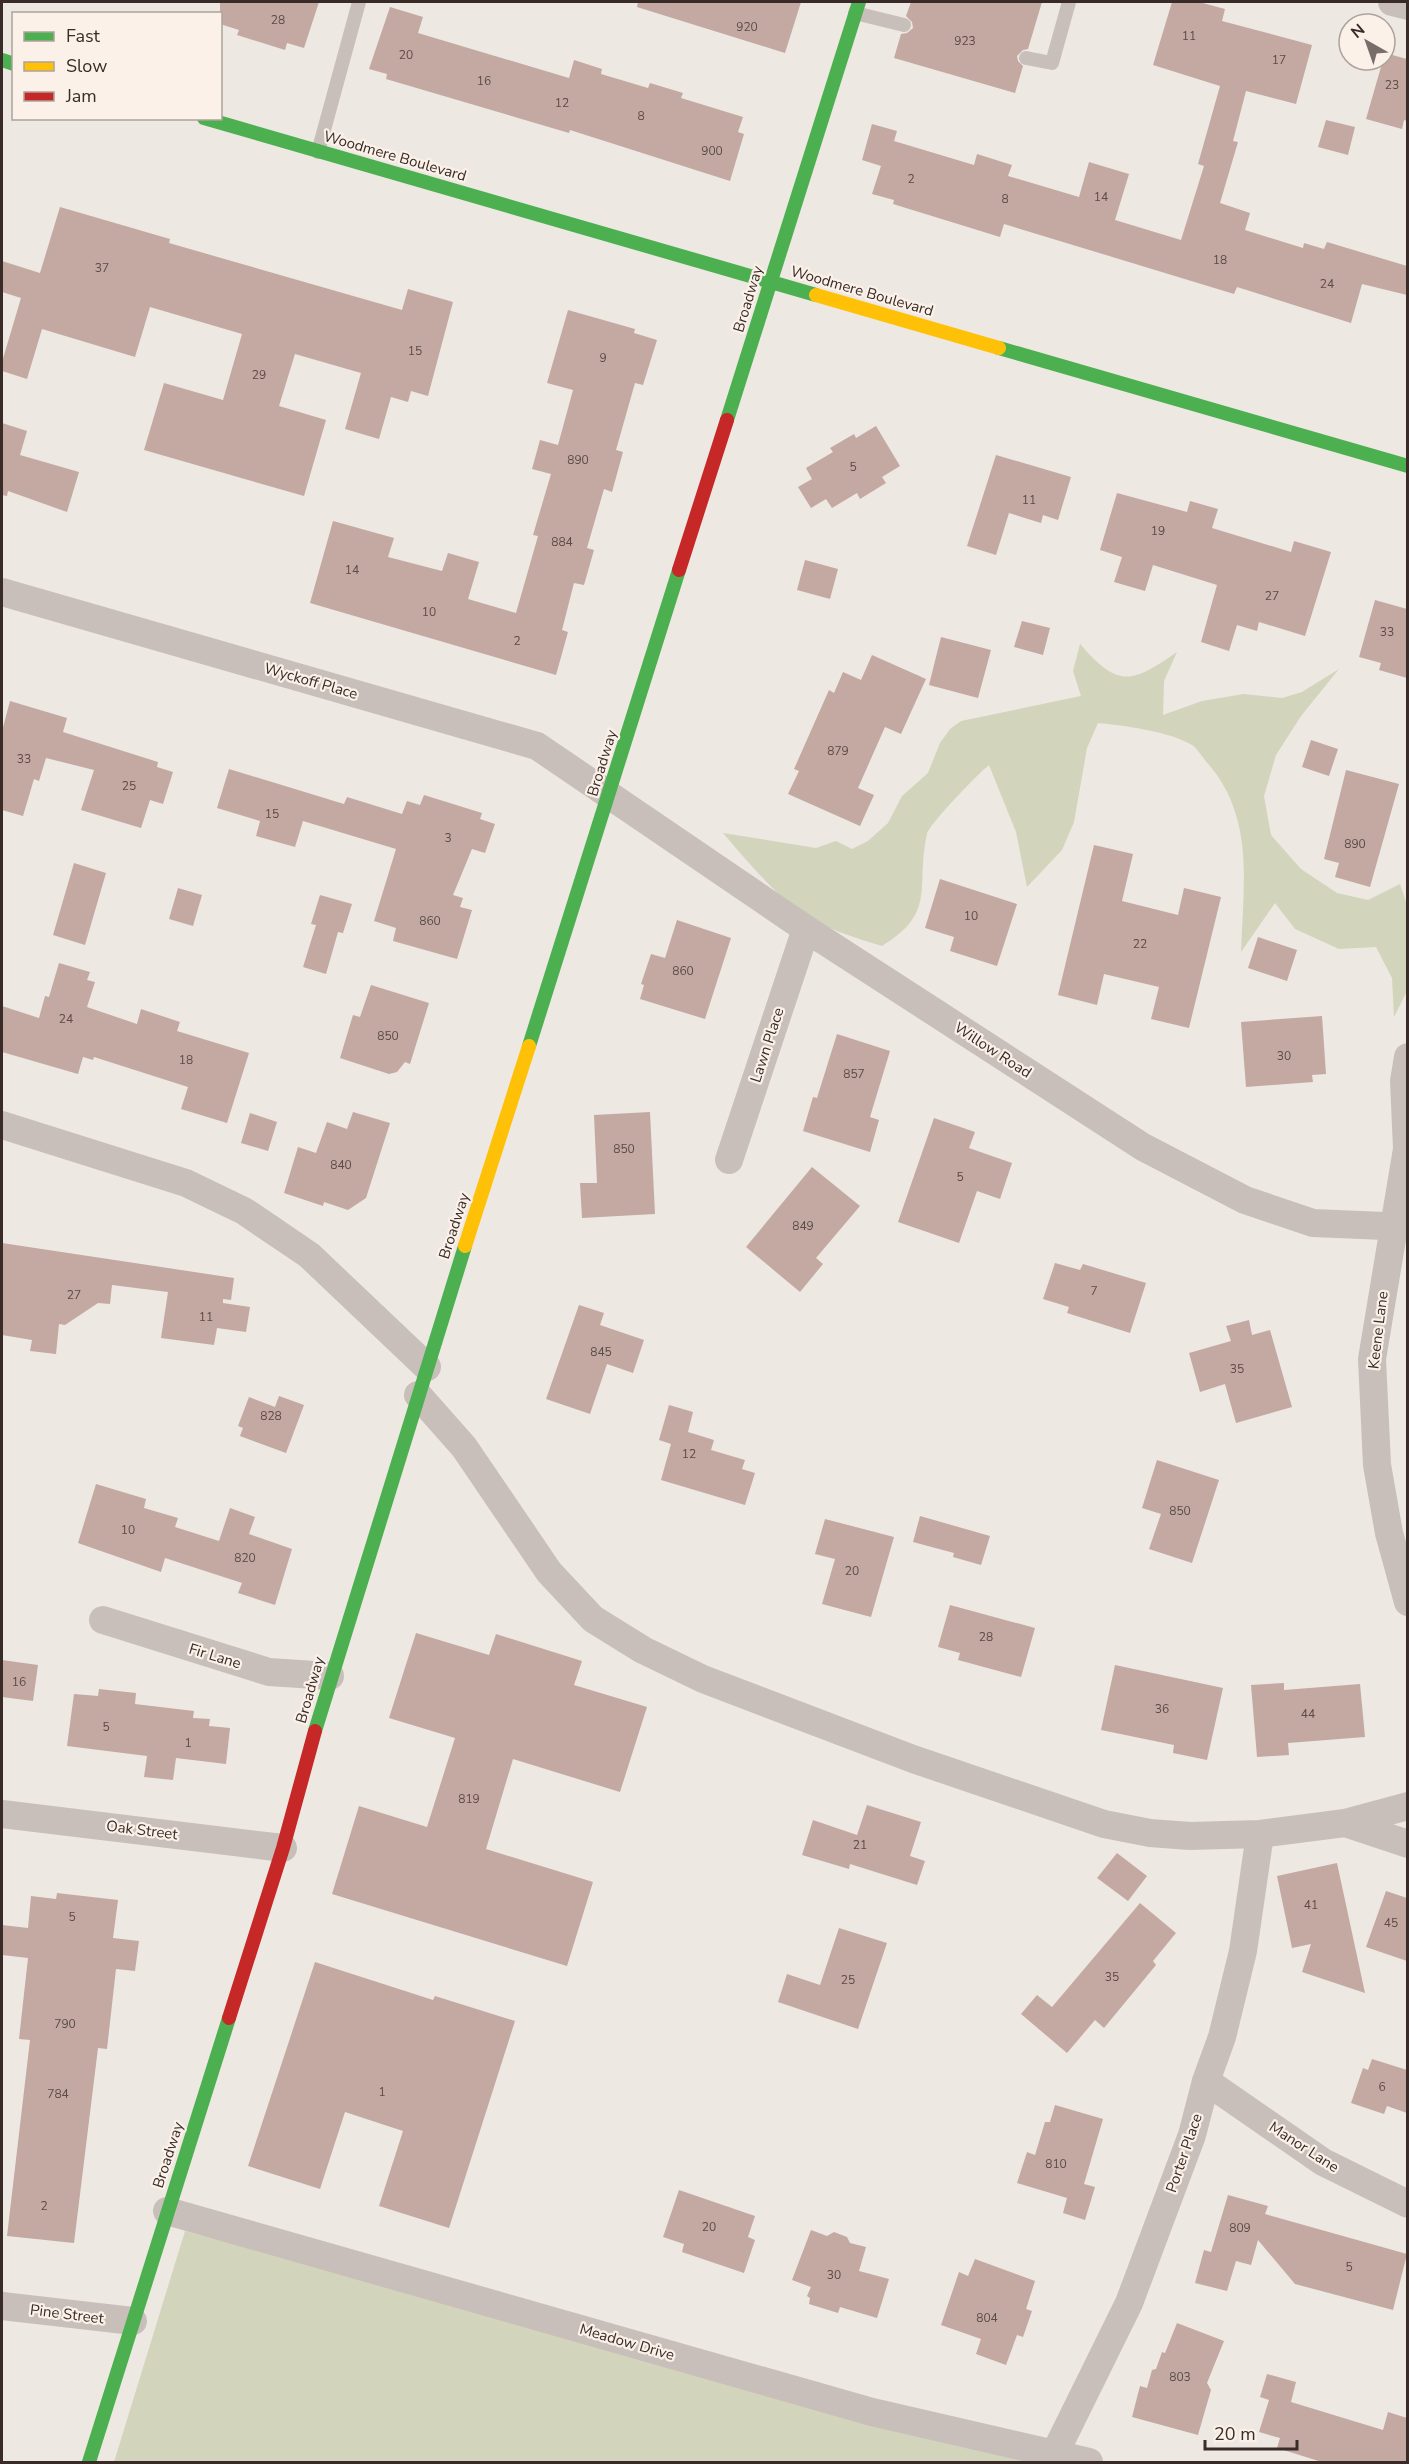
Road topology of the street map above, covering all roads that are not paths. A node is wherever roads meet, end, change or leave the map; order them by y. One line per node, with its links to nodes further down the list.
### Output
1 (359, 2): 9 (lane)
2 (1069, 2): 7 (lane)
3 (1392, 2): 4 (street)
4 (1407, 6)
5 (857, 7): 6 (lane); 10 (main road, Broadway)
6 (904, 25)
7 (1026, 58)
8 (211, 120): 9 (main road, Woodmere Boulevard)
9 (318, 152): 10 (main road, Woodmere Boulevard)
10 (770, 282): 11 (main road, Woodmere Boulevard); 13 (main road, Broadway)
11 (1407, 466)
12 (2, 592): 13 (street, Wyckoff Place)
13 (610, 795): 14 (street, Willow Road); 19 (main road, Broadway)
14 (806, 929): 17 (street, Lawn Place); 18 (street, Willow Road)
15 (1407, 1057): 18 (street, Keene Lane)
16 (2, 1125): 19 (street)
17 (729, 1160)
18 (1400, 1227): 21 (street, Keene Lane)
19 (427, 1367): 20 (main road, Broadway)
20 (418, 1395): 23 (main road, Broadway); 27 (street)
21 (1407, 1602)
22 (103, 1620): 23 (street, Fir Lane)
23 (330, 1676): 29 (main road, Broadway)
24 (1407, 1806): 26 (street)
25 (2, 1814): 29 (street, Oak Street)
26 (1345, 1823): 27 (street); 28 (street)
27 (1260, 1834): 30 (street, Porter Place)
28 (1407, 1844)
29 (283, 1848): 32 (main road, Broadway)
30 (1206, 2080): 31 (street, Manor Lane); 35 (street, Porter Place)
31 (1407, 2204)
32 (167, 2211): 34 (main road, Broadway); 35 (street, Meadow Drive)
33 (2, 2306): 34 (street, Pine Street)
34 (133, 2321): 36 (main road, Broadway)
35 (1054, 2454): 37 (street, Meadow Drive)
36 (90, 2463)
37 (1089, 2463)

